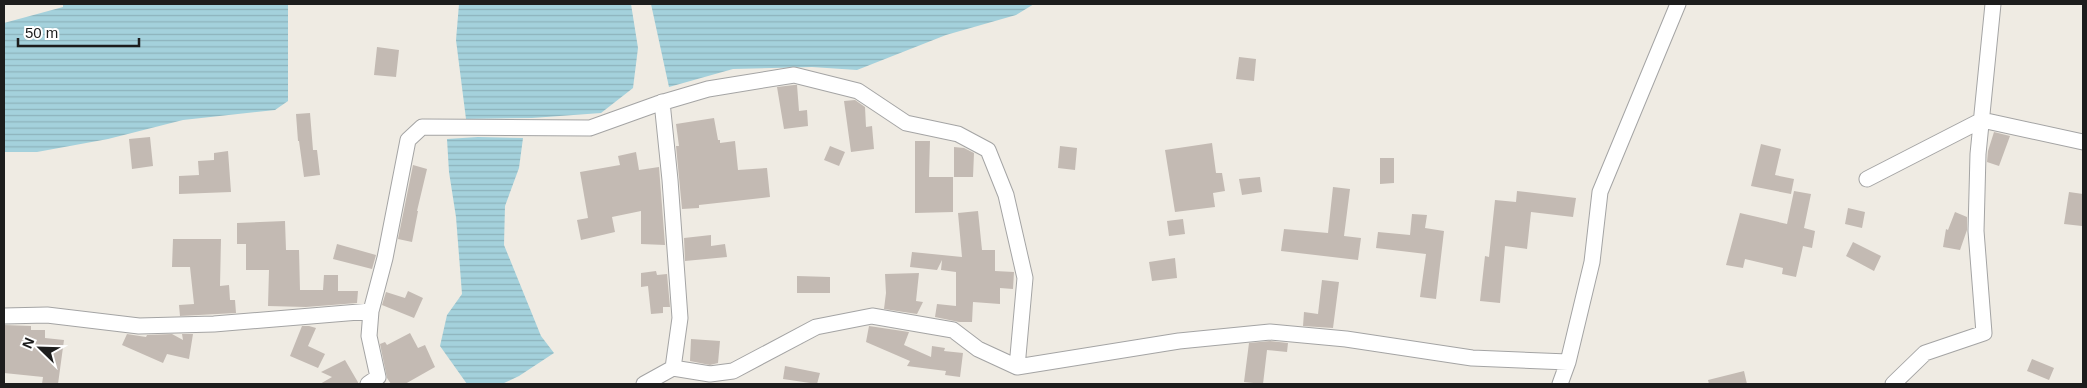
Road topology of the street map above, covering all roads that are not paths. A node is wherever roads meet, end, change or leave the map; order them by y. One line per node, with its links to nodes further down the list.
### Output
1 (1678, 4): 9 (street)
2 (1993, 4): 4 (street)
3 (662, 102): 7 (street); 10 (street); 11 (street)
4 (1982, 120): 5 (street); 6 (street); 15 (street)
5 (2083, 142)
6 (1867, 179)
7 (371, 311): 8 (street); 12 (street)
8 (4, 316)
9 (1568, 362): 10 (street); 14 (street)
10 (1017, 367): 11 (street)
11 (673, 368): 13 (street)
12 (368, 384)
13 (644, 384)
14 (1560, 384)
15 (1893, 384)

